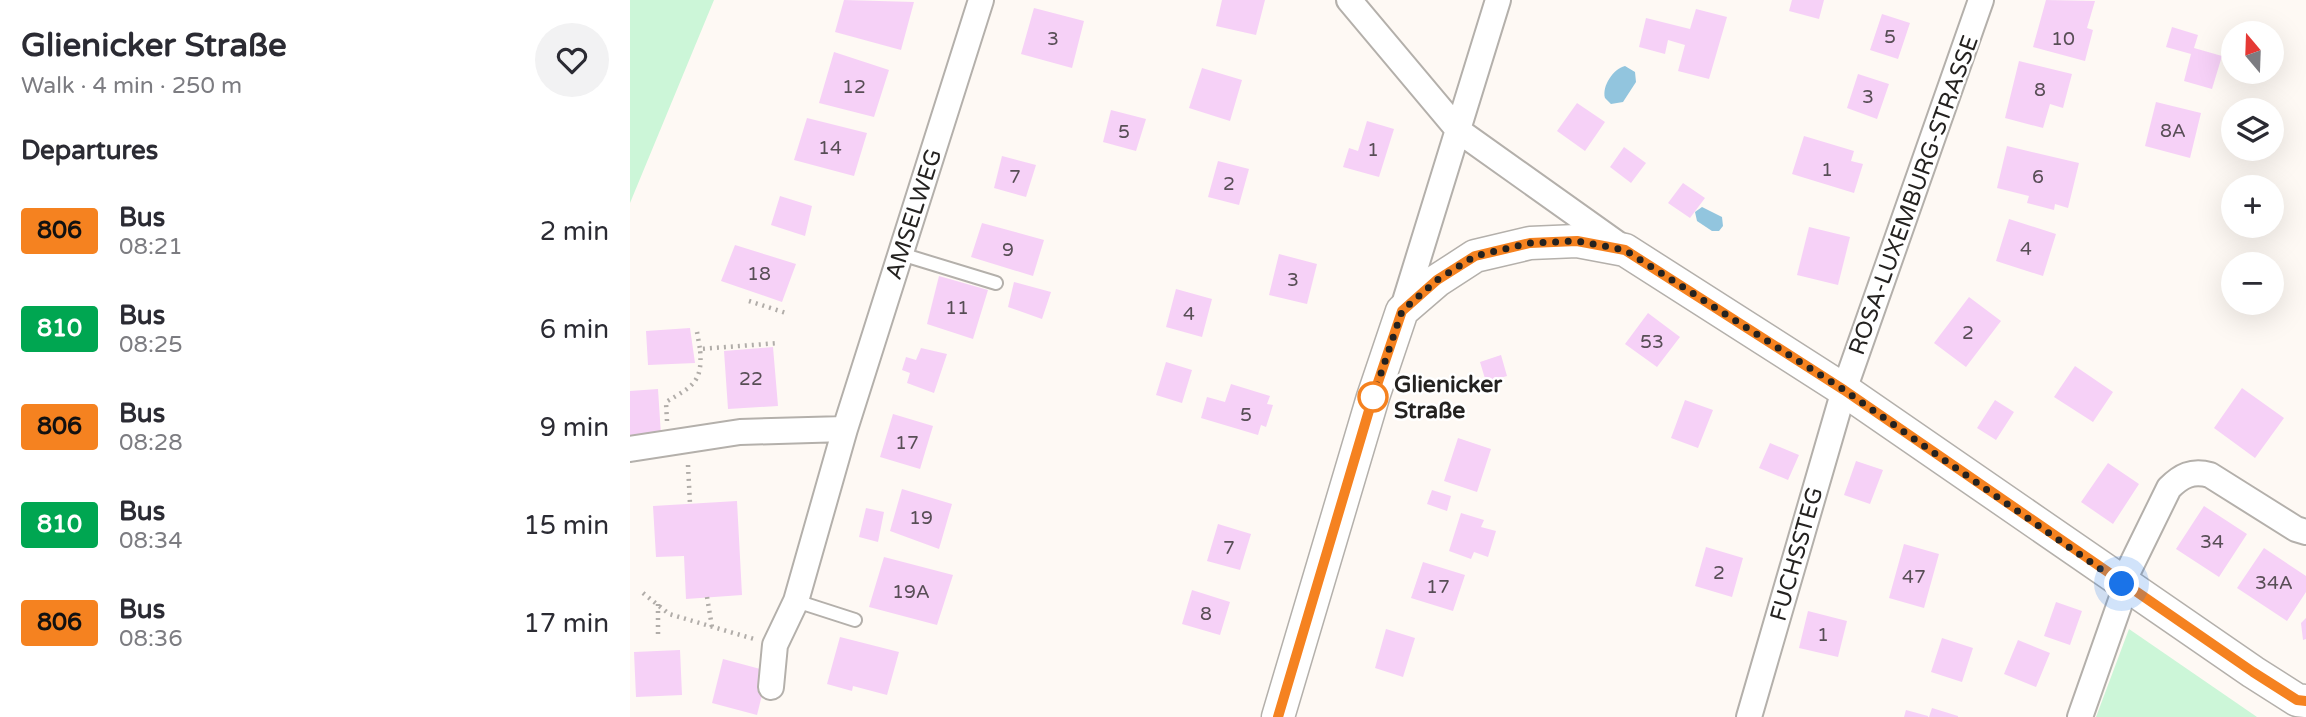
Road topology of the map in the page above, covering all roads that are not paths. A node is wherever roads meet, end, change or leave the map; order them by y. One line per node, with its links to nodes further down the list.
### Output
1 (981, 0): 7 (street, AMSELWEG)
2 (1349, 0): 5 (street)
3 (1498, 0): 5 (street)
4 (1982, 0): 10 (street, ROSA-LUXEMBURG-STRASSE)
5 (1459, 131): 6 (street); 9 (street)
6 (1625, 250): 9 (street); 10 (street)
7 (901, 254): 8 (lane); 11 (street, AMSELWEG)
8 (996, 283)
9 (1402, 311): 19 (street)
10 (1844, 390): 14 (street); 20 (street, FUCHSSTEG)
11 (845, 429): 12 (street); 15 (street, AMSELWEG)
12 (630, 449)
13 (2306, 532): 14 (street)
14 (2124, 585): 18 (street); 21 (street)
15 (796, 601): 16 (lane); 17 (street, AMSELWEG)
16 (855, 620)
17 (771, 687)
18 (2306, 701)
19 (1278, 717)
20 (1749, 717)
21 (2080, 717)

